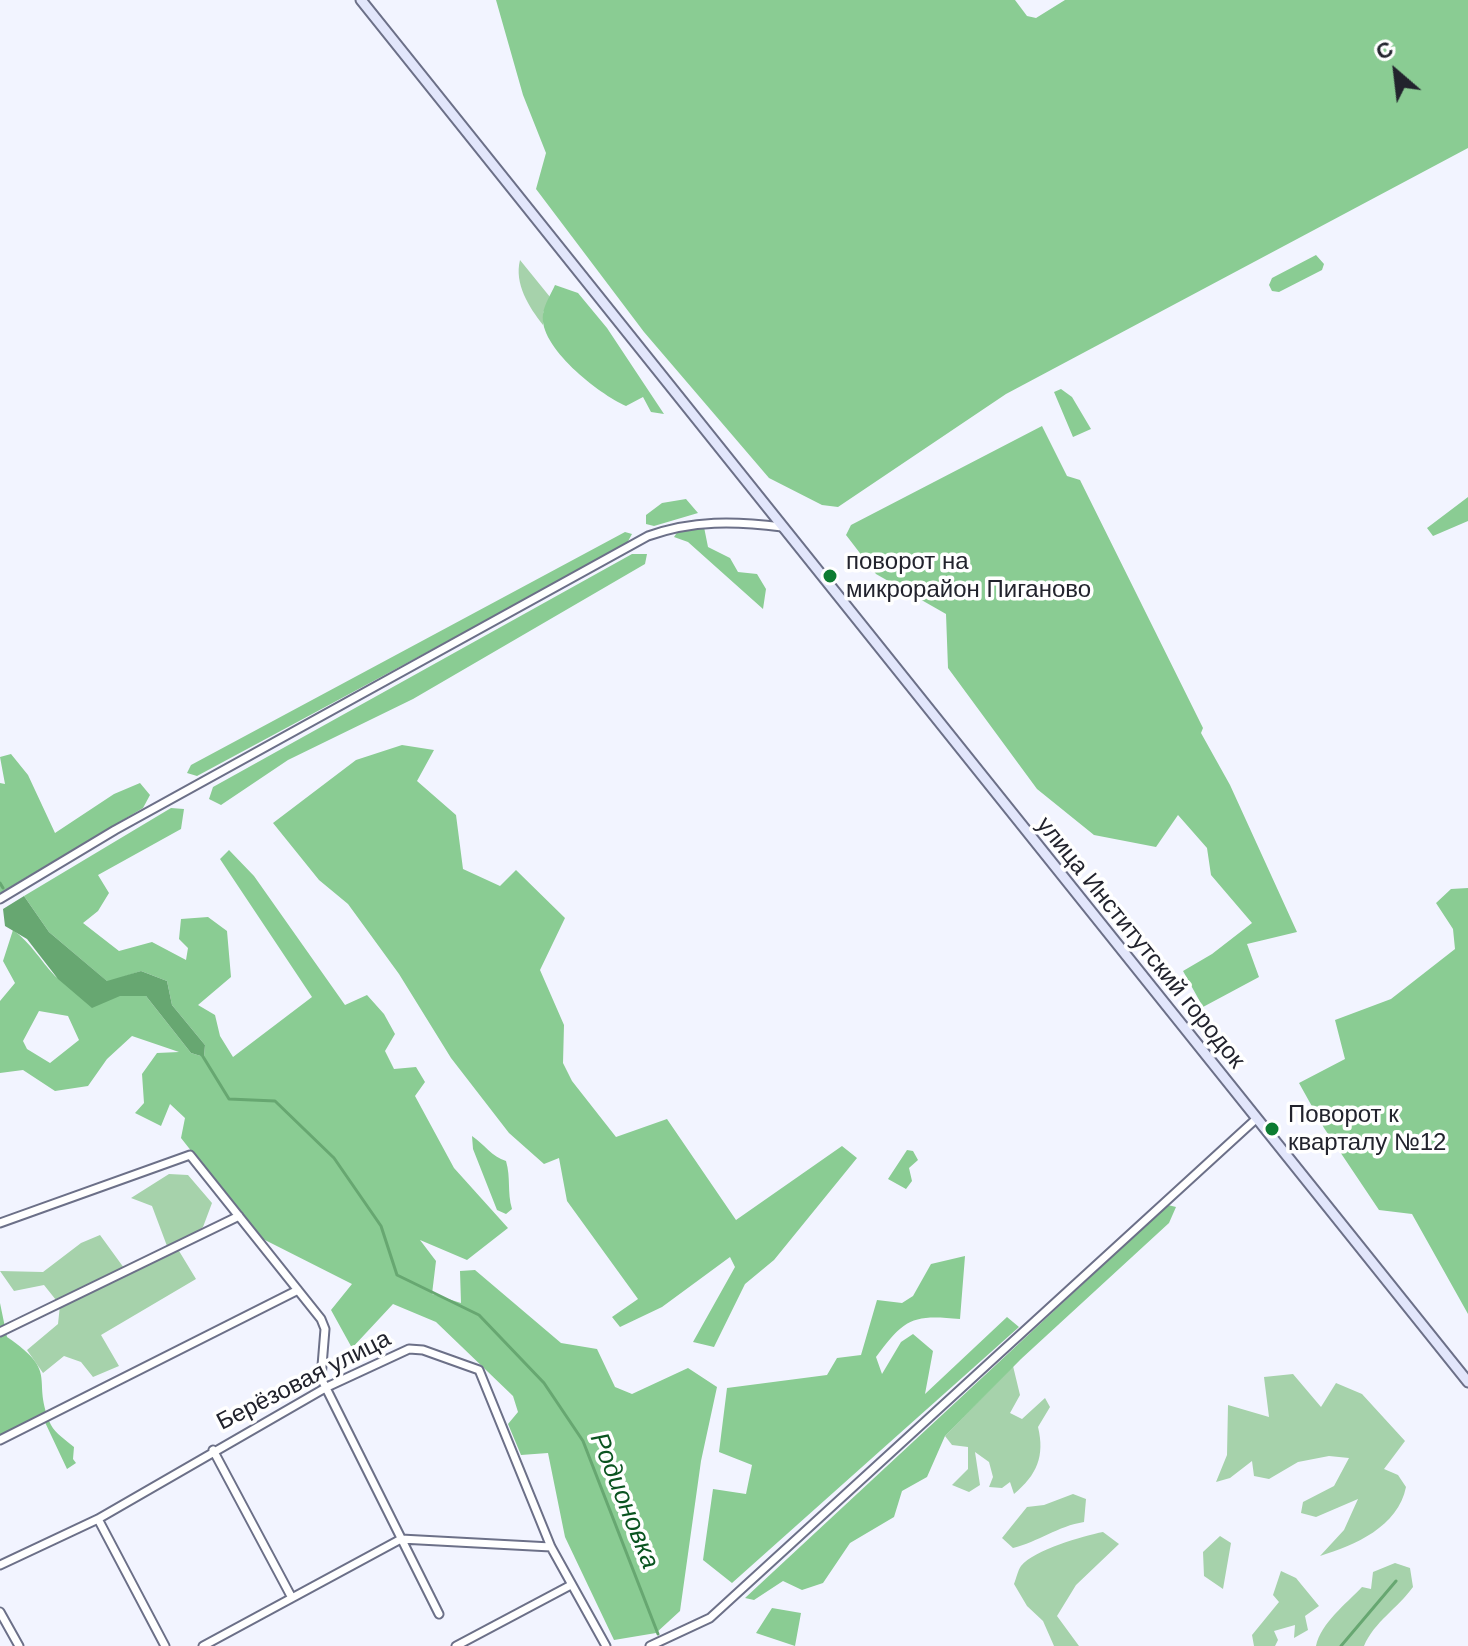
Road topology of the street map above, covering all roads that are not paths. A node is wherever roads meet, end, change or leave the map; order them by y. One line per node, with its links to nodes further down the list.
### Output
1 (361, 0): 2 (street, улица Институтский городок)
2 (782, 527): 3 (street); 4 (street, улица Институтский городок)
3 (0, 899)
4 (1256, 1119): 9 (street, улица Институтский городок); 26 (street)
5 (239, 1216): 6 (street); 7 (street); 8 (street)
6 (0, 1223)
7 (298, 1290): 10 (street); 11 (street)
8 (0, 1332)
9 (1468, 1382)
10 (327, 1387): 12 (street, Берёзовая улица); 14 (street); 15 (street, Берёзовая улица)
11 (0, 1440)
12 (213, 1450): 13 (street, Берёзовая улица); 18 (street)
13 (98, 1519): 16 (street, Берёзовая улица); 22 (street)
14 (401, 1539): 15 (street); 18 (street); 20 (street)
15 (551, 1547): 17 (street, Берёзовая улица)
16 (0, 1565)
17 (571, 1585): 24 (street); 25 (street, Берёзовая улица)
18 (292, 1598): 23 (street)
19 (0, 1612): 21 (street)
20 (439, 1614)
21 (19, 1646)
22 (165, 1646)
23 (203, 1646)
24 (456, 1646)
25 (606, 1646)
26 (650, 1646)

